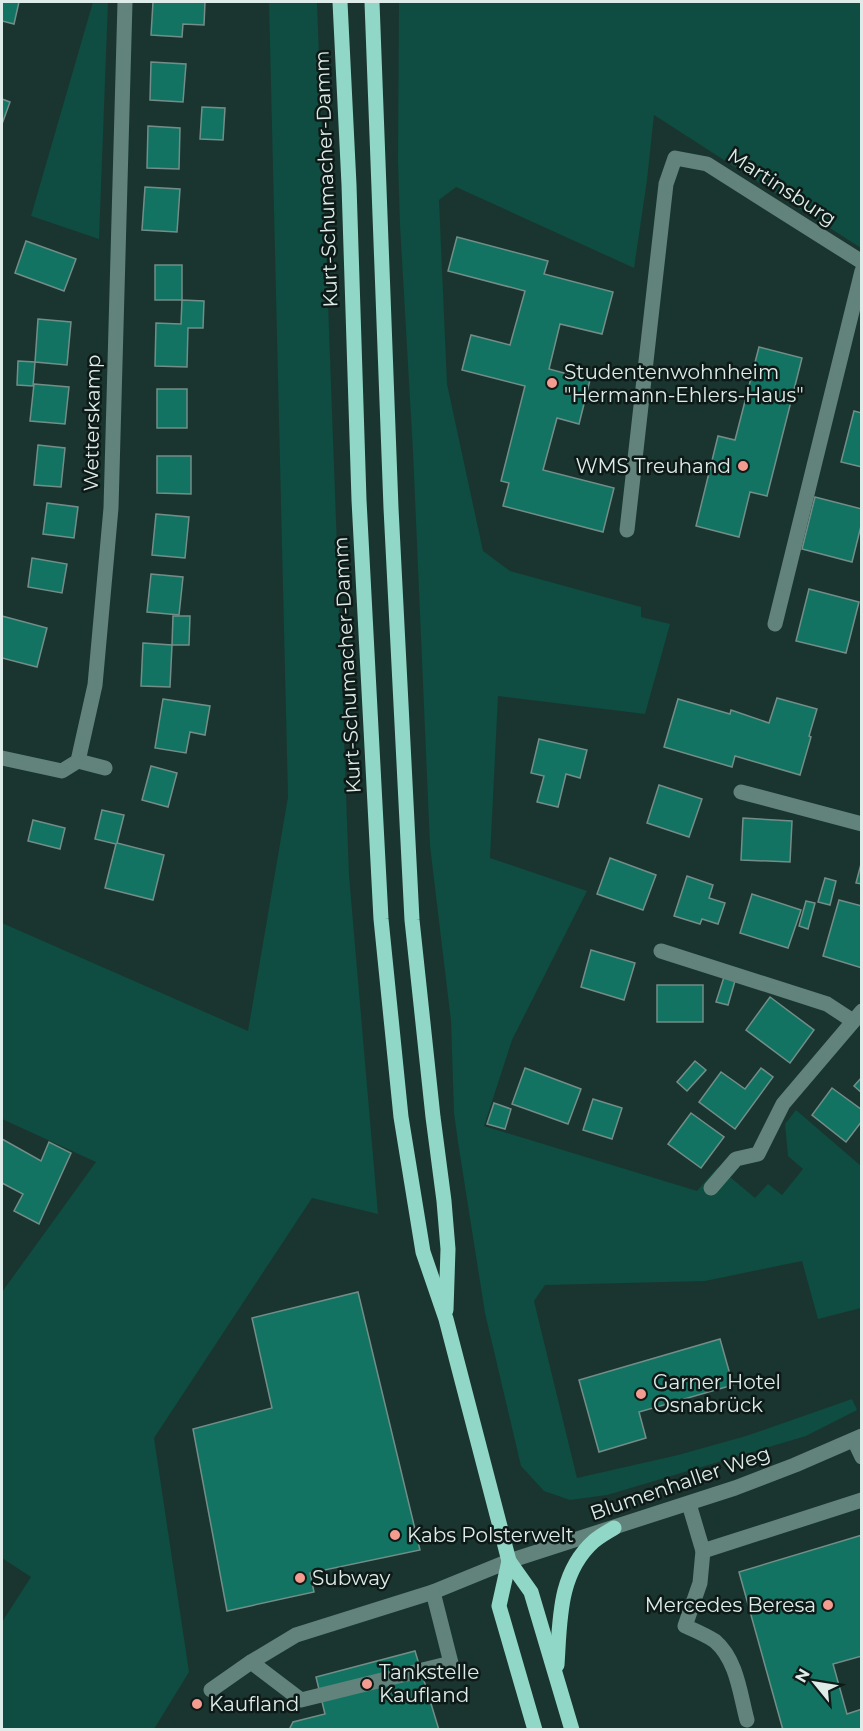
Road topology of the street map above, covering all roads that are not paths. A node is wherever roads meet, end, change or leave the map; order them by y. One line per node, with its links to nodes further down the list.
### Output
1 (125, 2): 9 (street, Wetterskamp)
2 (340, 2): 16 (main road, Kurt-Schumacher-Damm)
3 (372, 2): 16 (main road, Kurt-Schumacher-Damm)
4 (861, 262): 6 (street, Martinsburg)
5 (861, 271): 7 (street)
6 (627, 530)
7 (775, 624)
8 (2, 758): 9 (street)
9 (78, 761): 10 (street)
10 (105, 768)
11 (741, 792): 12 (street)
12 (861, 824)
13 (661, 951): 14 (street)
14 (857, 1016): 15 (street)
15 (711, 1188)
16 (446, 1319): 23 (main road, Kurt-Schumacher-Damm)
17 (858, 1438): 18 (street); 20 (street, Blumenhaller Weg)
18 (861, 1457)
19 (861, 1500): 22 (street)
20 (689, 1504): 21 (street, Blumenhaller Weg); 22 (street)
21 (614, 1528): 23 (street, Blumenhaller Weg); 26 (main road)
22 (703, 1551): 28 (street)
23 (509, 1561): 24 (street, Blumenhaller Weg); 26 (main road, Kurt-Schumacher-Damm); 29 (main road, Kurt-Schumacher-Damm)
24 (433, 1592): 25 (street, Blumenhaller Weg); 25 (street)
25 (250, 1662): 27 (street, Blumenhaller Weg)
26 (556, 1677): 30 (main road, Kurt-Schumacher-Damm)
27 (211, 1690)
28 (747, 1720)
29 (535, 1730)
30 (572, 1730)

